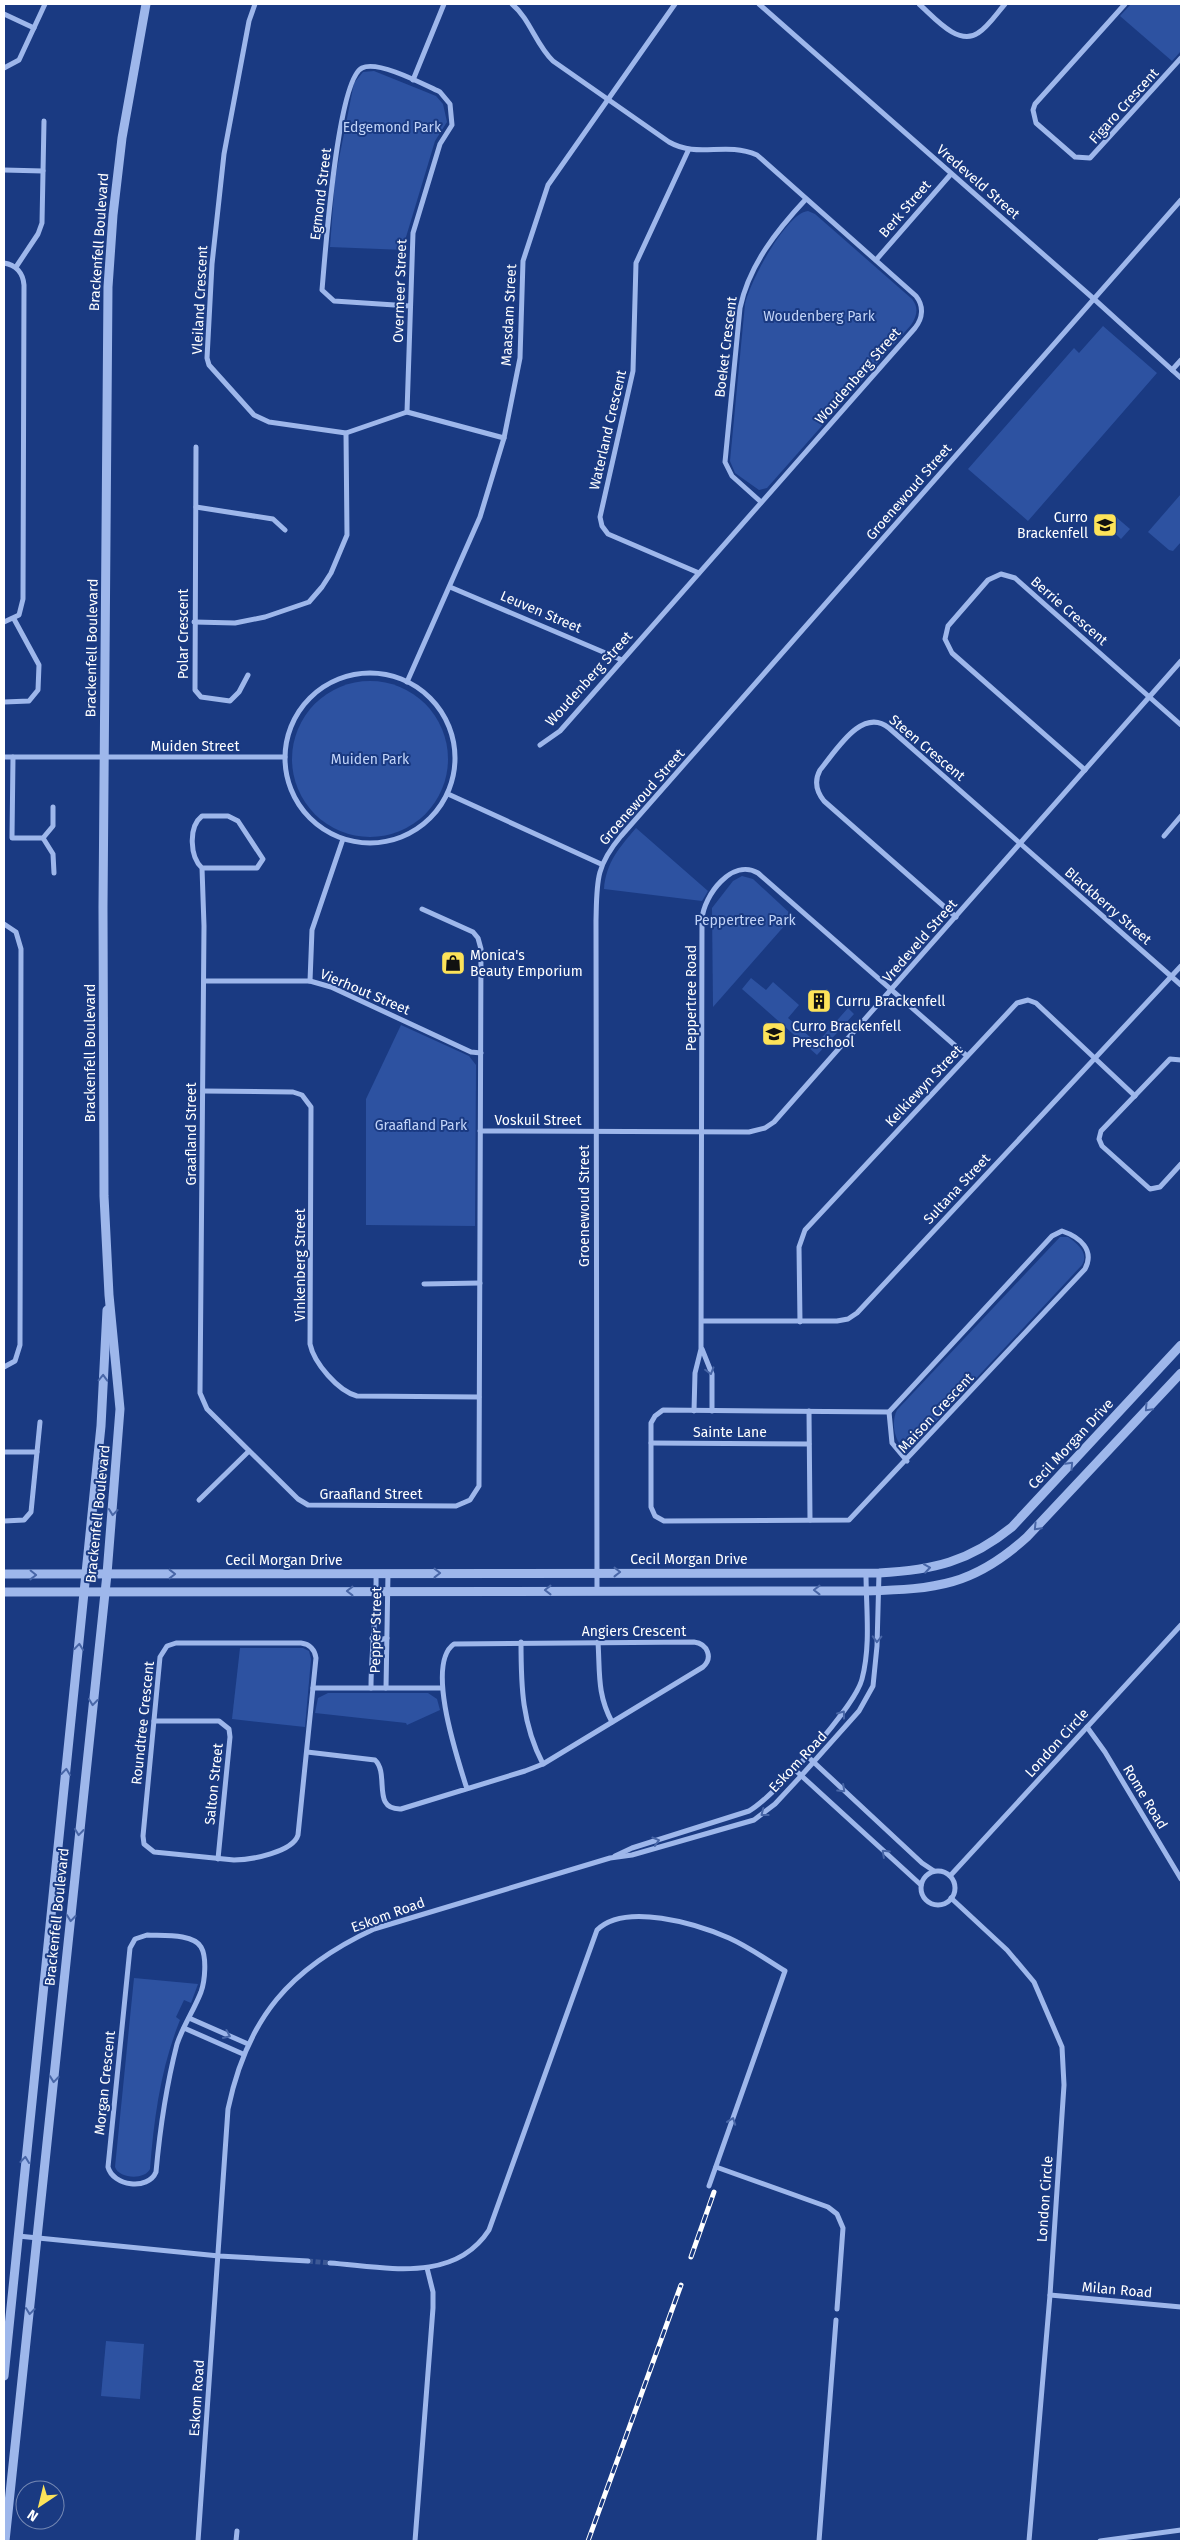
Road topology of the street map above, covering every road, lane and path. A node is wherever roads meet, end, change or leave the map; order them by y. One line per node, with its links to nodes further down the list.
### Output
1 (45, 4): 12 (street)
2 (146, 4): 52 (street, Brackenfell Boulevard)
3 (255, 4): 33 (street, Vleiland Crescent)
4 (444, 4): 15 (street)
5 (512, 4): 16 (street)
6 (675, 4): 16 (street, Maasdam Street)
7 (759, 4): 21 (street, Vredeveld Street)
8 (919, 4): 9 (street)
9 (1005, 4)
10 (1125, 4): 13 (street, Figaro Crescent)
11 (4, 14): 12 (street)
12 (34, 28): 14 (street)
13 (1181, 58)
14 (4, 68)
15 (413, 80): 28 (street, Overmeer Street); 28 (street, Egmond Street)
16 (608, 99): 18 (street, Woudenberg Street); 34 (street, Maasdam Street)
17 (44, 121): 20 (street)
18 (688, 151): 22 (street, Woudenberg Street); 39 (street, Waterland Crescent)
19 (4, 170): 20 (street)
20 (43, 171): 26 (street)
21 (951, 174): 24 (street, Berk Street); 27 (street, Vredeveld Street)
22 (806, 199): 24 (street, Woudenberg Street); 36 (street, Boeket Crescent)
23 (1181, 200): 27 (street, Groenewoud Street)
24 (876, 260): 36 (street, Woudenberg Street)
25 (4, 263): 26 (street)
26 (16, 267): 41 (street)
27 (1094, 299): 30 (street, Vredeveld Street); 64 (street, Groenewoud Street)
28 (410, 306): 32 (street, Overmeer Street)
29 (1181, 360): 30 (street)
30 (1172, 370): 31 (street, Vredeveld Street)
31 (1181, 378)
32 (407, 412): 33 (street, Vleiland Crescent); 34 (street)
33 (346, 433): 43 (street)
34 (504, 438): 40 (street, Maasdam Street)
35 (196, 447): 37 (street, Polar Crescent)
36 (761, 502): 39 (street, Woudenberg Street)
37 (196, 507): 38 (street); 43 (street, Polar Crescent)
38 (285, 530)
39 (699, 573): 44 (street, Woudenberg Street)
40 (450, 587): 44 (street, Leuven Street); 47 (street, Maasdam Street)
41 (14, 619): 42 (street); 49 (street)
42 (4, 622)
43 (194, 622): 46 (street, Polar Crescent)
44 (622, 660): 51 (street, Woudenberg Street)
45 (1181, 661): 48 (street, Vredeveld Street)
46 (248, 674)
47 (407, 682): 55 (street); 57 (street)
48 (1150, 697): 50 (street); 56 (street, Vredeveld Street); 56 (street, Berrie Crescent)
49 (4, 702)
50 (1181, 725)
51 (540, 745)
52 (104, 756): 54 (street, Muiden Street); 55 (street, Muiden Street); 88 (street, Brackenfell Boulevard)
53 (4, 757): 54 (street, Muiden Street)
54 (13, 757): 61 (street)
55 (285, 758): 62 (street)
56 (1085, 770): 63 (street, Vredeveld Street)
57 (448, 794): 62 (street); 64 (street)
58 (53, 807): 61 (street)
59 (1181, 816): 60 (street)
60 (1164, 836)
61 (43, 838): 66 (street)
62 (342, 839): 73 (street)
63 (1020, 844): 68 (street, Vredeveld Street); 68 (street, Steen Crescent); 71 (street, Blackberry Street)
64 (601, 864): 83 (street, Groenewoud Street)
65 (202, 868): 65 (street); 72 (street, Graafland Street)
66 (54, 873)
67 (422, 909): 76 (street, Graafland Street)
68 (956, 917): 75 (street, Vredeveld Street)
69 (4, 924): 93 (street)
70 (1181, 966): 71 (street, Sultana Street)
71 (1171, 976): 74 (street, Blackberry Street); 78 (street, Sultana Street)
72 (204, 981): 73 (street, Vierhout Street); 80 (street, Graafland Street)
73 (310, 981): 76 (street, Vierhout Street)
74 (1181, 986)
75 (891, 990): 77 (street, Peppertree Road); 84 (street, Vredeveld Street); 84 (street, Peppertree Road)
76 (481, 1053): 82 (street, Graafland Street)
77 (967, 1056): 78 (street, Kelkiewyn Street); 90 (street, Kelkiewyn Street)
78 (1095, 1058): 81 (street, Kelkiewyn Street); 90 (street, Sultana Street)
79 (1181, 1060): 81 (street)
80 (203, 1091): 95 (street, Vinkenberg Street); 103 (street, Graafland Street)
81 (1135, 1096): 85 (street)
82 (480, 1131): 83 (street, Voskuil Street); 86 (street, Graafland Street)
83 (596, 1132): 84 (street, Vredeveld Street); 110 (street, Groenewoud Street)
84 (702, 1132): 89 (street, Peppertree Road)
85 (1181, 1164)
86 (480, 1283): 87 (street); 95 (street, Graafland Street)
87 (424, 1284)
88 (109, 1295): 115 (street, Brackenfell Boulevard, one-way to 115); 117 (street, Brackenfell Boulevard, one-way to 88)
89 (702, 1320): 90 (street, Sultana Street); 92 (street, Peppertree Road)
90 (800, 1322)
91 (1181, 1345): 113 (street, Cecil Morgan Drive, one-way to 91)
92 (702, 1349): 96 (street); 97 (street, one-way to 97)
93 (4, 1367)
94 (1181, 1373): 123 (street, one-way to 123)
95 (479, 1397): 103 (street, Graafland Street)
96 (694, 1411): 97 (street, Maison Crescent); 101 (street, Maison Crescent)
97 (712, 1411): 98 (street, Maison Crescent)
98 (809, 1411): 99 (street, Maison Crescent); 102 (street)
99 (889, 1412): 106 (street); 106 (street, Maison Crescent)
100 (40, 1422): 105 (street)
101 (651, 1443): 102 (street, Sainte Lane); 108 (street, Maison Crescent)
102 (809, 1444): 108 (street)
103 (248, 1450): 107 (street)
104 (4, 1452): 105 (street)
105 (37, 1452): 109 (street)
106 (907, 1461): 108 (street, Maison Crescent)
107 (198, 1500)
108 (810, 1520)
109 (4, 1521)
110 (596, 1572): 111 (street, Cecil Morgan Drive, one-way to 110); 112 (street, Cecil Morgan Drive, one-way to 112); 121 (street, Groenewoud Street)
111 (388, 1573): 116 (street, Cecil Morgan Drive); 120 (street, Pepper Street)
112 (866, 1573): 113 (street, Cecil Morgan Drive); 122 (street, Eskom Road)
113 (879, 1573): 123 (street, Eskom Road)
114 (4, 1574): 117 (street, Cecil Morgan Drive, one-way to 117)
115 (107, 1574): 116 (street, Cecil Morgan Drive, one-way to 116); 117 (street, Cecil Morgan Drive); 118 (street, Brackenfell Boulevard)
116 (376, 1574): 119 (street, Pepper Street)
117 (87, 1575): 124 (street, Brackenfell Boulevard)
118 (104, 1590): 119 (street, one-way to 118); 124 (street); 159 (street, Brackenfell Boulevard, one-way to 159)
119 (377, 1590): 120 (street); 127 (street, Pepper Street)
120 (388, 1590): 121 (street, one-way to 120); 128 (street, Pepper Street)
121 (597, 1590): 122 (street, one-way to 121)
122 (866, 1590): 123 (street); 139 (street, Eskom Road, one-way to 122)
123 (879, 1590): 140 (street, Eskom Road, one-way to 140)
124 (85, 1591): 125 (street); 158 (street, Brackenfell Boulevard, one-way to 124)
125 (4, 1592)
126 (1181, 1626): 137 (street, London Circle)
127 (372, 1638): 128 (street); 132 (street, Pepper Street)
128 (387, 1638): 133 (street, Pepper Street)
129 (522, 1642): 130 (street, Angiers Crescent); 134 (street, Angiers Crescent); 141 (street)
130 (598, 1642): 136 (street); 136 (street, Angiers Crescent)
131 (313, 1688): 132 (street, Pepper Street); 135 (street, Roundtree Crescent); 138 (street, Roundtree Crescent)
132 (371, 1688): 133 (street, Pepper Street)
133 (386, 1688): 134 (street, Pepper Street)
134 (442, 1688): 144 (street, Angiers Crescent)
135 (154, 1721): 146 (street, Roundtree Crescent); 146 (street, Salton Street)
136 (612, 1722): 141 (street, Angiers Crescent)
137 (1087, 1727): 148 (street, London Circle); 149 (street, Rome Road)
138 (307, 1752): 144 (street, Angiers Crescent); 146 (street, Roundtree Crescent)
139 (806, 1755): 140 (street); 142 (street, Eskom Road)
140 (813, 1762): 143 (street, Eskom Road); 147 (street, one-way to 147)
141 (543, 1764): 144 (street, Angiers Crescent)
142 (794, 1769): 143 (street); 145 (street, Eskom Road, one-way to 142)
143 (801, 1776): 145 (street, Eskom Road, one-way to 145); 150 (street, one-way to 143)
144 (467, 1789)
145 (610, 1858): 154 (street, Eskom Road)
146 (218, 1859)
147 (934, 1871): 148 (street); 150 (street)
148 (950, 1876): 151 (street)
149 (1181, 1880)
150 (921, 1885): 151 (street)
151 (951, 1898): 164 (street, London Circle)
152 (189, 2018): 153 (street, Morgan Crescent); 153 (street, Morgan Crescent); 154 (street, one-way to 154)
153 (184, 2028): 155 (street)
154 (248, 2044): 155 (street, Eskom Road)
155 (243, 2054): 160 (street, Eskom Road)
156 (716, 2167): 157 (street); 163 (street, one-way to 163); 166 (street)
157 (709, 2186)
158 (18, 2236): 159 (street); 168 (street, Brackenfell Boulevard)
159 (38, 2238): 160 (street); 171 (street, Brackenfell Boulevard, one-way to 171)
160 (219, 2256): 161 (street); 172 (street, Eskom Road)
161 (308, 2261)
162 (330, 2263): 163 (street)
163 (427, 2268): 174 (street)
164 (1050, 2295): 165 (street, Milan Road); 176 (street, London Circle)
165 (1181, 2307)
166 (837, 2309)
167 (836, 2320): 175 (street)
168 (4, 2376)
169 (1181, 2530): 177 (street)
170 (237, 2531): 173 (street)
171 (4, 2541)
172 (198, 2541)
173 (236, 2541)
174 (416, 2541)
175 (819, 2541)
176 (1029, 2541)
177 (1100, 2541)

